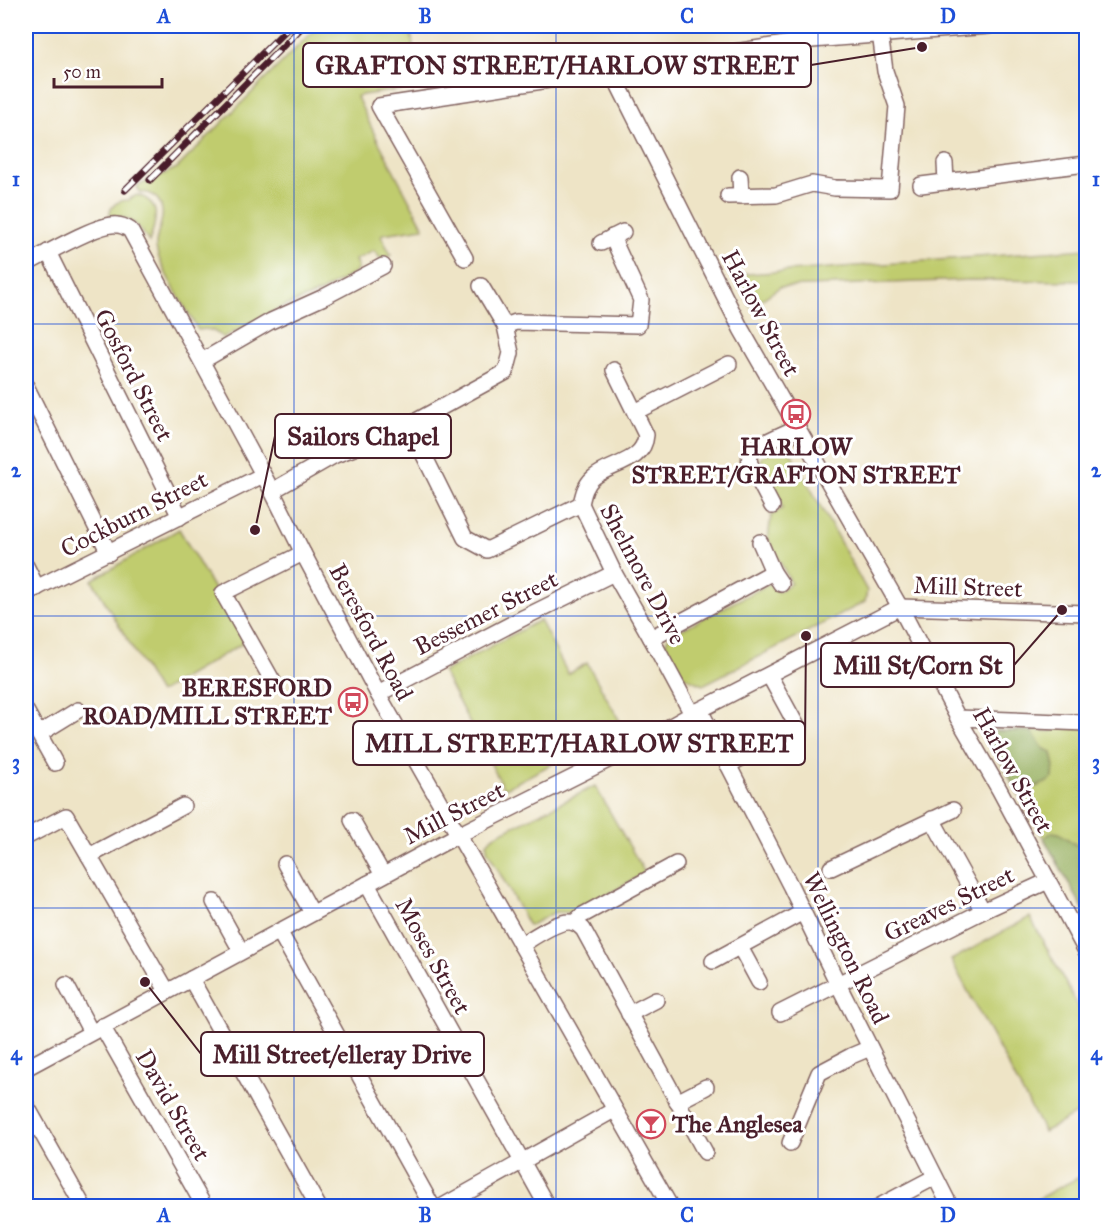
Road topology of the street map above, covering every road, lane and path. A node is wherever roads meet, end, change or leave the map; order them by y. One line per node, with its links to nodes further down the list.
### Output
1 (989, 26): 3 (street)
2 (812, 33): 3 (street); 4 (street)
3 (880, 33): 7 (street)
4 (611, 70): 12 (street); 23 (street, Harlow Street)
5 (945, 163): 8 (street)
6 (1086, 164): 8 (street)
7 (740, 177)
8 (946, 182): 9 (street)
9 (921, 185)
10 (612, 237): 16 (street)
11 (48, 252): 13 (street); 17 (street, Beresford Road); 28 (street, Gosford Street)
12 (465, 258)
13 (26, 264)
14 (373, 266): 17 (street)
15 (481, 286): 16 (street)
16 (505, 326): 22 (street)
17 (202, 361): 24 (street, Beresford Road)
18 (729, 364): 21 (street)
19 (614, 370): 21 (street, Shelmore Drive)
20 (26, 386): 30 (street)
21 (635, 412): 26 (street, Shelmore Drive)
22 (409, 425): 25 (street); 26 (street)
23 (798, 427): 27 (street); 35 (street, Harlow Street)
24 (263, 475): 25 (street, Beresford Road); 28 (street, Cockburn Street)
25 (272, 491): 31 (street, Beresford Road)
26 (581, 504): 33 (street, Shelmore Drive)
27 (772, 506)
28 (180, 517): 30 (street, Cockburn Street)
29 (760, 542): 37 (street)
30 (109, 553): 34 (street, Cockburn Street)
31 (303, 553): 39 (street); 40 (street, Beresford Road)
32 (26, 566): 34 (street)
33 (614, 573): 37 (street, Shelmore Drive); 40 (street, Bessemer Street)
34 (31, 590)
35 (900, 607): 36 (street, Mill Street); 38 (street, Mill Street); 44 (street, Harlow Street)
36 (1086, 613)
37 (651, 638): 43 (street, Shelmore Drive)
38 (769, 675): 43 (street, Mill Street); 48 (street)
39 (276, 687)
40 (378, 693): 53 (street, Beresford Road)
41 (78, 710): 46 (street)
42 (26, 711): 46 (street)
43 (696, 712): 48 (street, Wellington Road); 53 (street, Mill Street)
44 (958, 718): 45 (street); 60 (street, Harlow Street)
45 (1086, 723)
46 (39, 734): 47 (street)
47 (55, 763)
48 (728, 765): 64 (street, Wellington Road)
49 (183, 806): 55 (street)
50 (953, 810): 51 (street)
51 (932, 819): 58 (street); 63 (street)
52 (352, 820): 59 (street)
53 (458, 835): 59 (street, Mill Street); 68 (street, Beresford Road)
54 (26, 837): 55 (street)
55 (89, 856): 77 (street)
56 (285, 864): 65 (street)
57 (675, 864): 66 (street)
58 (831, 868)
59 (382, 875): 61 (street, Mill Street)
60 (1048, 881): 63 (street, Greaves Street); 71 (street, Harlow Street)
61 (367, 884): 65 (street, Mill Street); 90 (street, Moses Street)
62 (214, 902): 70 (street)
63 (983, 911): 75 (street, Greaves Street)
64 (803, 912): 69 (street); 75 (street, Wellington Road)
65 (312, 913): 67 (street, Mill Street)
66 (574, 923): 68 (street); 80 (street)
67 (279, 931): 70 (street, Mill Street); 95 (street)
68 (521, 945): 87 (street, Beresford Road)
69 (740, 947): 72 (street); 74 (street)
70 (242, 951): 73 (street, Mill Street)
71 (1086, 951)
72 (713, 961)
73 (191, 979): 77 (street, Mill Street); 94 (street)
74 (759, 982)
75 (838, 984): 79 (street, Greaves Street); 82 (street, Wellington Road)
76 (66, 985): 81 (street, David Street)
77 (167, 991): 81 (street, Mill Street)
78 (656, 1000): 80 (street)
79 (780, 1013)
80 (629, 1014): 85 (street)
81 (97, 1029): 83 (street, Mill Street); 93 (street, David Street)
82 (870, 1048): 88 (street); 91 (street, Wellington Road)
83 (26, 1068)
84 (706, 1087): 85 (street)
85 (677, 1102): 89 (street)
86 (26, 1105): 92 (street)
87 (614, 1110): 90 (street); 98 (street, Beresford Road)
88 (790, 1143)
89 (696, 1146)
90 (521, 1162): 96 (street); 97 (street, Moses Street)
91 (935, 1177): 99 (street); 100 (street, Wellington Road)
92 (82, 1206)
93 (204, 1206)
94 (318, 1206)
95 (432, 1206)
96 (443, 1206)
97 (547, 1206)
98 (670, 1206)
99 (880, 1206)
100 (950, 1206)

